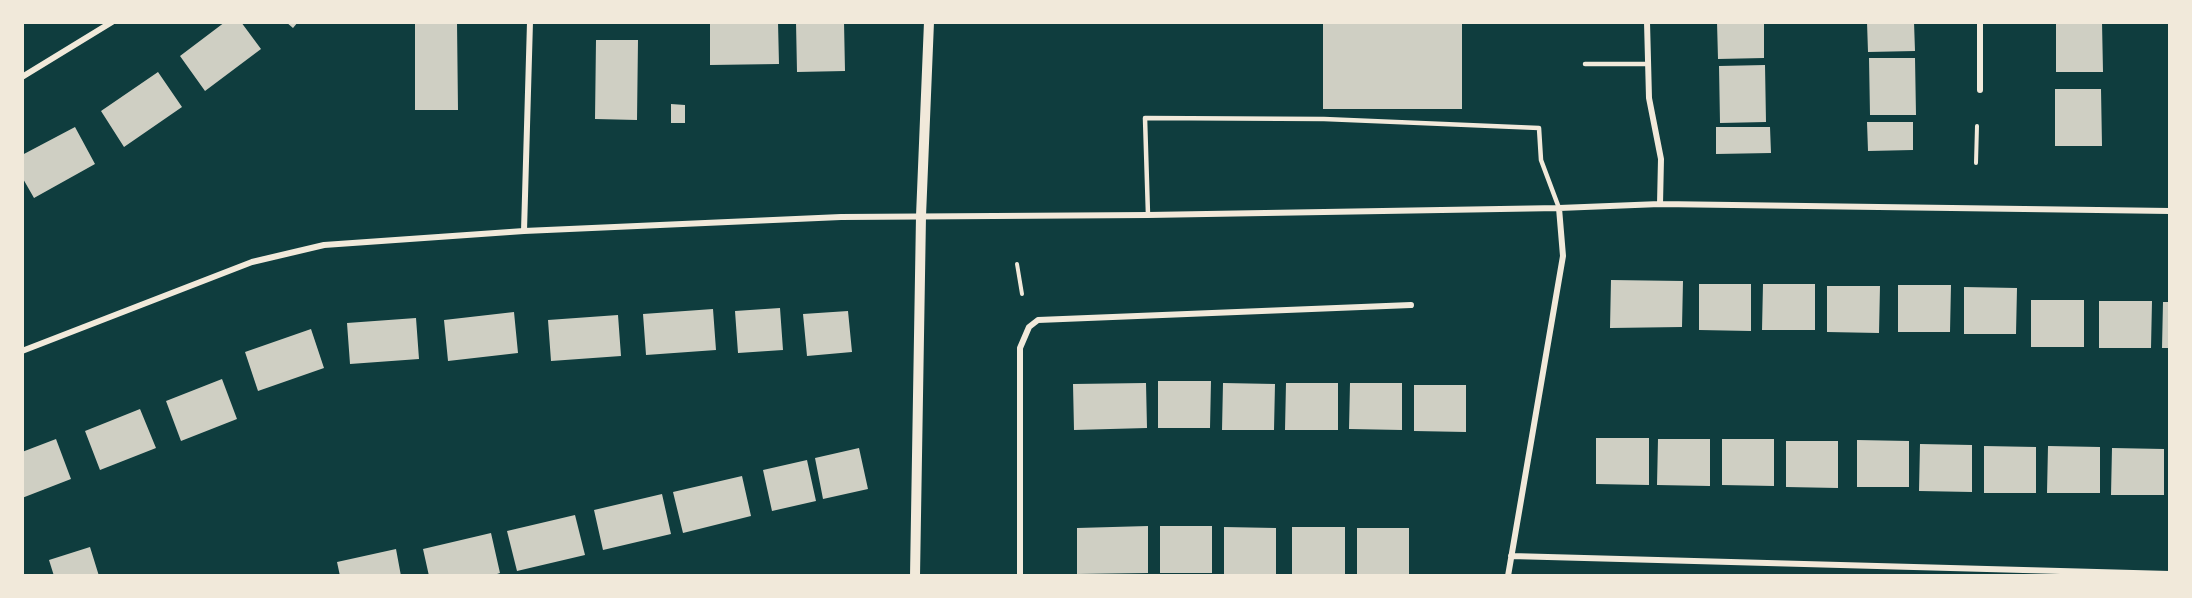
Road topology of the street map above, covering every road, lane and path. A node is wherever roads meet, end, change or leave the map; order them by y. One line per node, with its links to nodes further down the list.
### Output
1 (111, 22): 8 (street)
2 (530, 22): 17 (street)
3 (929, 22): 16 (street)
4 (1647, 22): 7 (street)
5 (1980, 22): 9 (street)
6 (1586, 64): 7 (lane)
7 (1648, 64): 12 (street)
8 (22, 77)
9 (1980, 90)
10 (1977, 126): 11 (path)
11 (1976, 163)
12 (1660, 204): 13 (street); 14 (street)
13 (1559, 208): 15 (street); 15 (lane); 22 (street)
14 (2169, 211)
15 (1148, 215): 16 (street)
16 (921, 216): 17 (street); 24 (street)
17 (524, 231): 21 (street)
18 (1017, 264): 19 (path)
19 (1022, 294)
20 (1411, 305): 25 (street)
21 (22, 351)
22 (1511, 556): 23 (street); 26 (street)
23 (2169, 574)
24 (915, 576)
25 (1020, 576)
26 (1508, 576)

